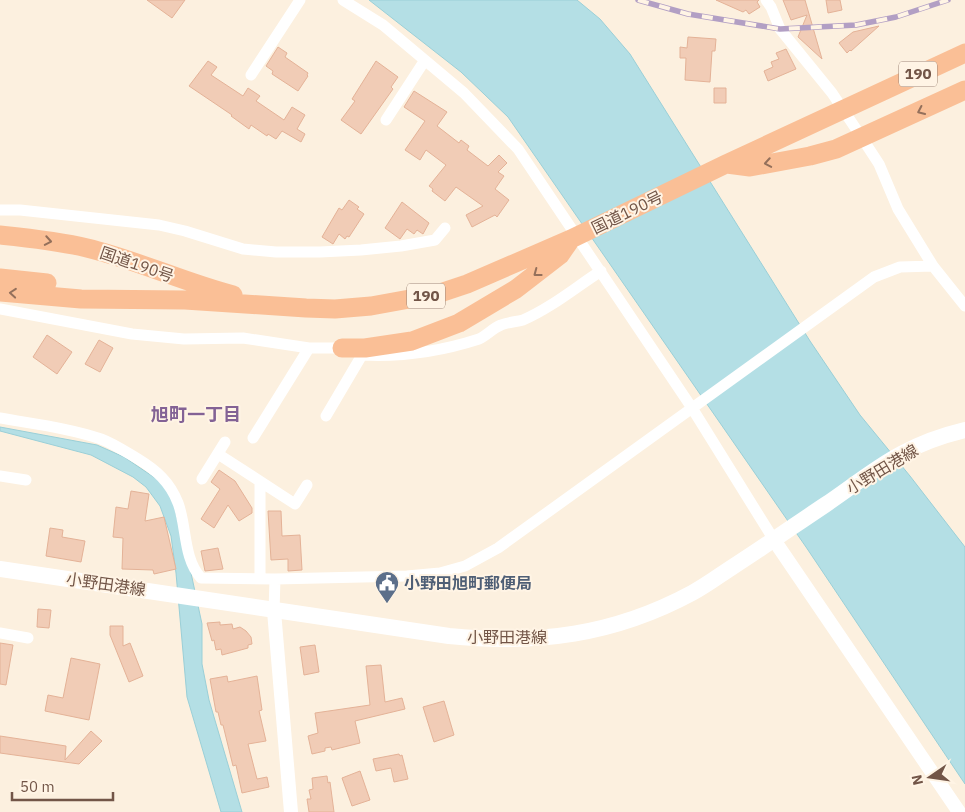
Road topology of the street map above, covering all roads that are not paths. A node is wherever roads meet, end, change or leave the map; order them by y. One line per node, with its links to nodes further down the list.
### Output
1 (300, 0): 6 (street)
2 (343, 0): 5 (street)
3 (766, 0): 9 (street)
4 (965, 53): 10 (highway, 国道190号 / 190)
5 (425, 60): 8 (street); 16 (street)
6 (251, 75)
7 (965, 90): 9 (highway, one-way to 9)
8 (386, 120)
9 (862, 138): 10 (highway, one-way to 10); 15 (street)
10 (726, 164): 14 (highway, 国道190号 / 190)
11 (0, 210): 12 (street)
12 (445, 228)
13 (0, 235): 20 (highway, 国道190号 / 190, one-way to 20)
14 (571, 239): 20 (highway, 国道190号 / 190); 24 (highway, one-way to 24)
15 (933, 266): 21 (street); 26 (street)
16 (601, 271): 25 (street); 26 (street)
17 (0, 278): 19 (highway)
18 (0, 292): 19 (highway, 国道190号 / 190, one-way to 18)
19 (185, 300): 20 (highway, 国道190号 / 190)
20 (271, 305)
21 (965, 306)
22 (0, 310): 23 (street)
23 (309, 348): 24 (street); 30 (street)
24 (342, 348): 25 (street)
25 (362, 356): 27 (street)
26 (697, 404): 38 (street); 41 (street)
27 (326, 416)
28 (0, 418): 40 (street)
29 (965, 430): 38 (main road, 小野田港線)
30 (253, 438)
31 (225, 442): 32 (street)
32 (218, 454): 34 (street); 36 (street)
33 (0, 476): 35 (street)
34 (202, 478)
35 (26, 480)
36 (260, 482): 37 (street); 40 (street)
37 (307, 485)
38 (779, 536): 42 (main road, 小野田港線); 46 (street)
39 (0, 569): 42 (main road, 小野田港線)
40 (260, 578): 41 (street)
41 (275, 579): 42 (street)
42 (274, 611): 45 (street)
43 (0, 633): 44 (street)
44 (28, 638)
45 (291, 812)
46 (959, 812)

